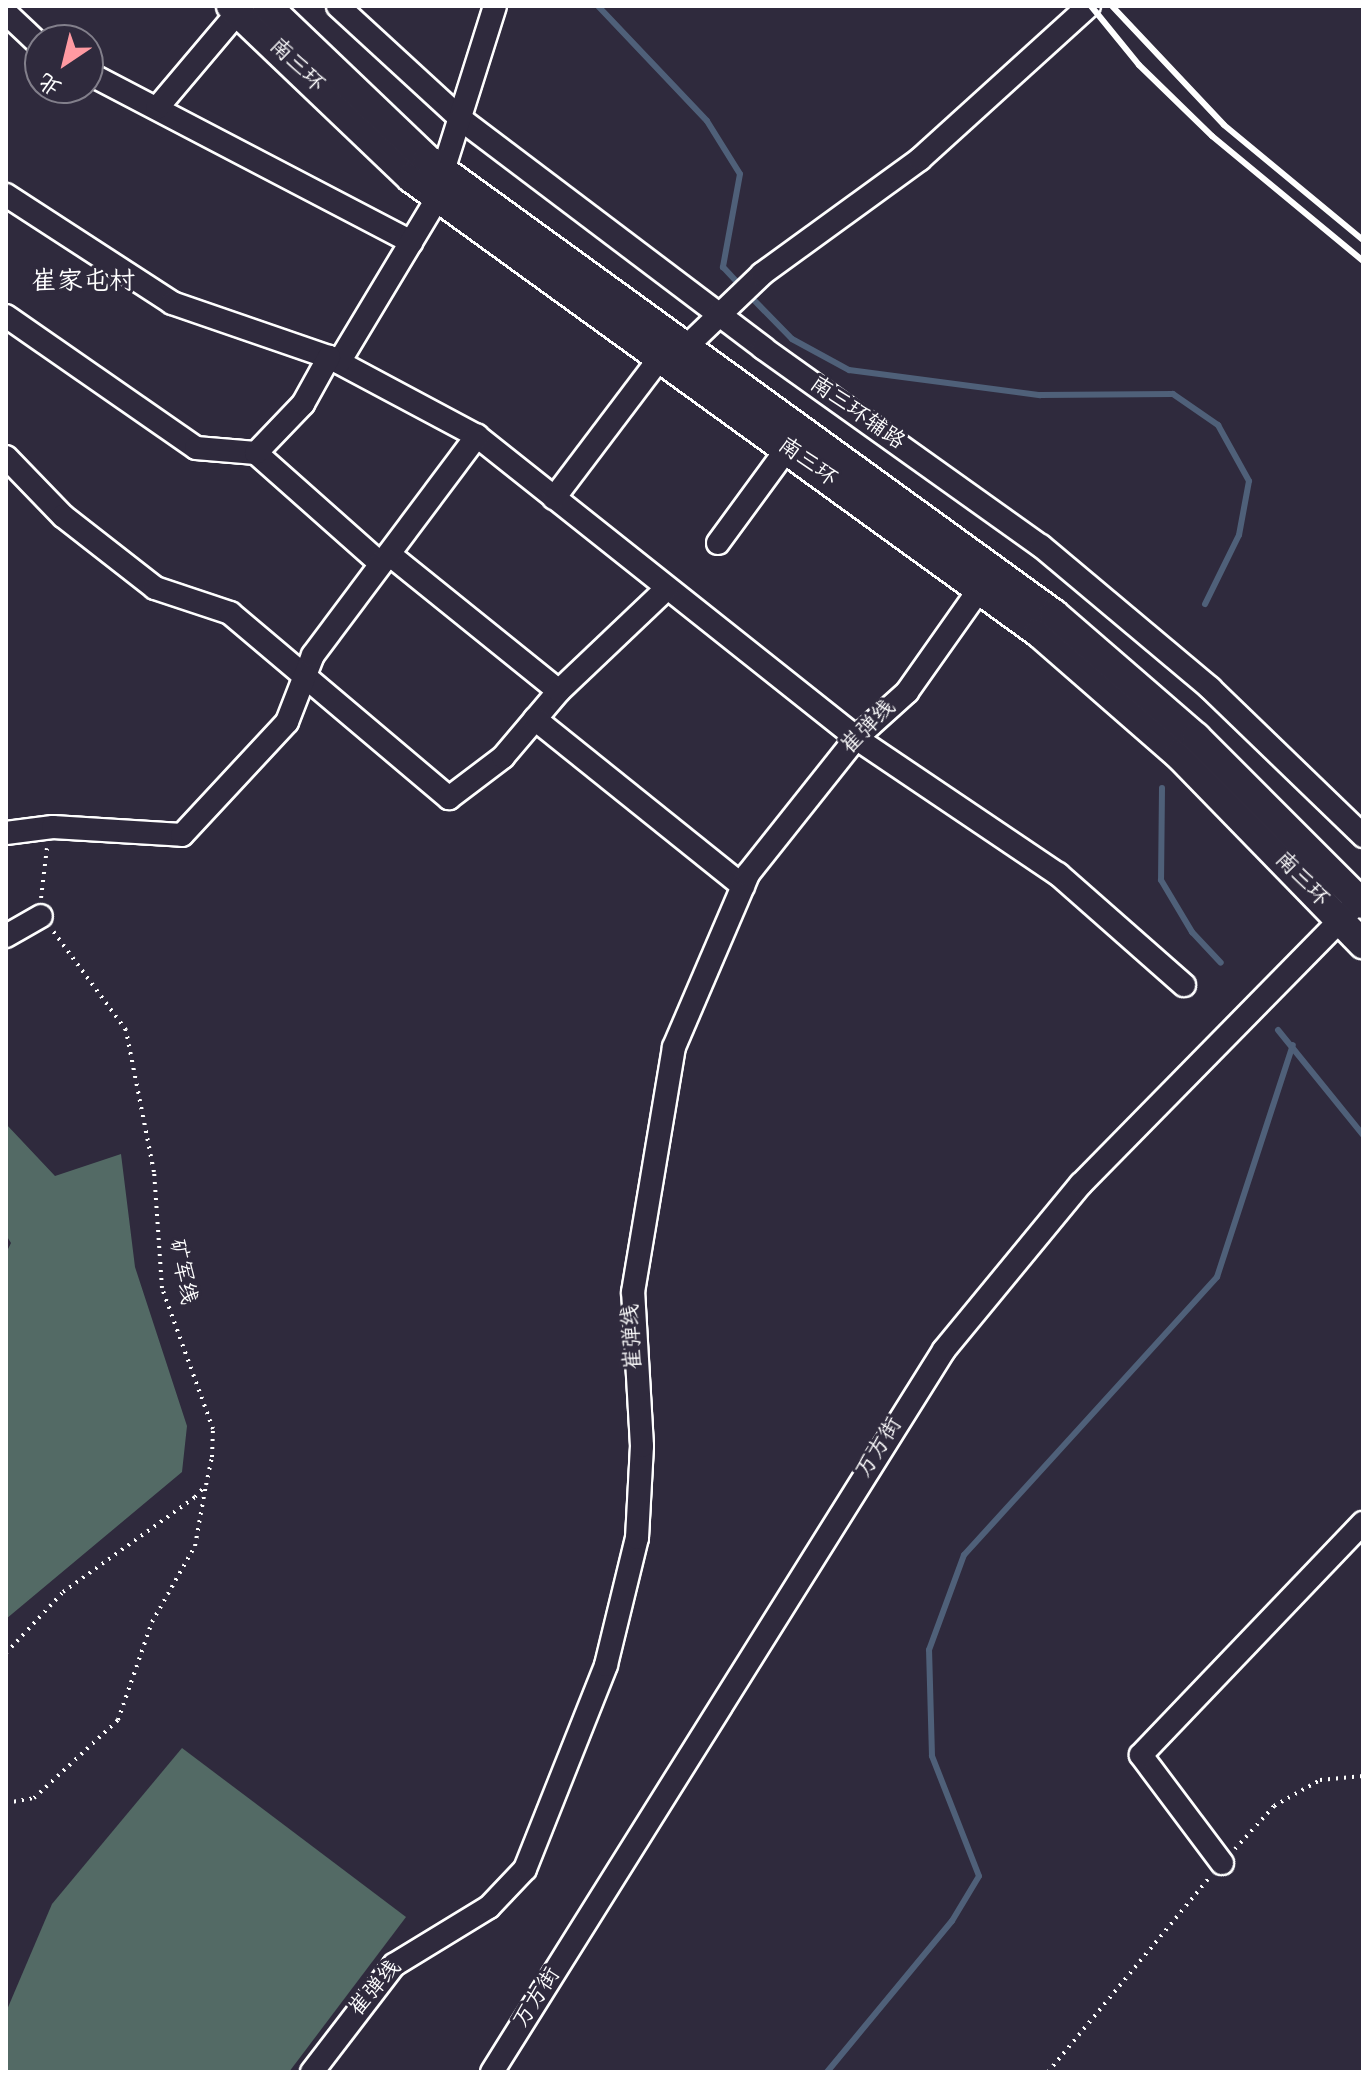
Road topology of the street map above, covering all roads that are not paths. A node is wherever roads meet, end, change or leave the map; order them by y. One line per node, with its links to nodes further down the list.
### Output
1 (267, 6): 11 (main road, 南三环)
2 (338, 6): 10 (street, 南三环辅路)
3 (495, 6): 10 (street)
4 (1089, 6): 14 (street)
5 (234, 9): 9 (street); 11 (main road, 南三环)
6 (6, 13): 7 (street)
7 (24, 30)
8 (104, 81): 9 (street)
9 (157, 108): 13 (street)
10 (462, 120): 11 (street); 14 (street, 南三环辅路)
11 (441, 184): 13 (street); 16 (main road, 南三环); 17 (main road, 南三环)
12 (8, 206): 18 (street)
13 (411, 242): 18 (street)
14 (723, 308): 16 (street); 33 (street, 南三环辅路)
15 (6, 316): 21 (street)
16 (686, 347): 35 (main road, 南三环)
17 (660, 358): 20 (main road, 南三环); 23 (street)
18 (334, 360): 19 (street); 21 (street)
19 (477, 436): 23 (street); 25 (street)
20 (786, 450): 24 (street); 27 (main road, 南三环)
21 (256, 453): 25 (street)
22 (6, 457): 28 (street)
23 (554, 498): 26 (street)
24 (718, 543)
25 (385, 559): 28 (street); 29 (street)
26 (667, 588): 29 (street); 31 (street)
27 (979, 590): 31 (street, 崔弹线); 37 (main road, 南三环)
28 (305, 677): 30 (street); 32 (street)
29 (559, 691): 30 (street)
30 (535, 719): 34 (street)
31 (856, 738): 34 (street, 崔弹线); 40 (street)
32 (6, 833)
33 (1363, 836)
34 (743, 886): 43 (street, 崔弹线)
35 (1362, 901): 37 (street, 万方街)
36 (41, 916): 38 (street)
37 (1339, 920): 39 (main road, 南三环); 44 (street, 万方街)
38 (6, 936)
39 (1363, 944)
40 (1184, 985)
41 (1363, 1523): 42 (street)
42 (1222, 1863)
43 (312, 2072)
44 (492, 2072)

